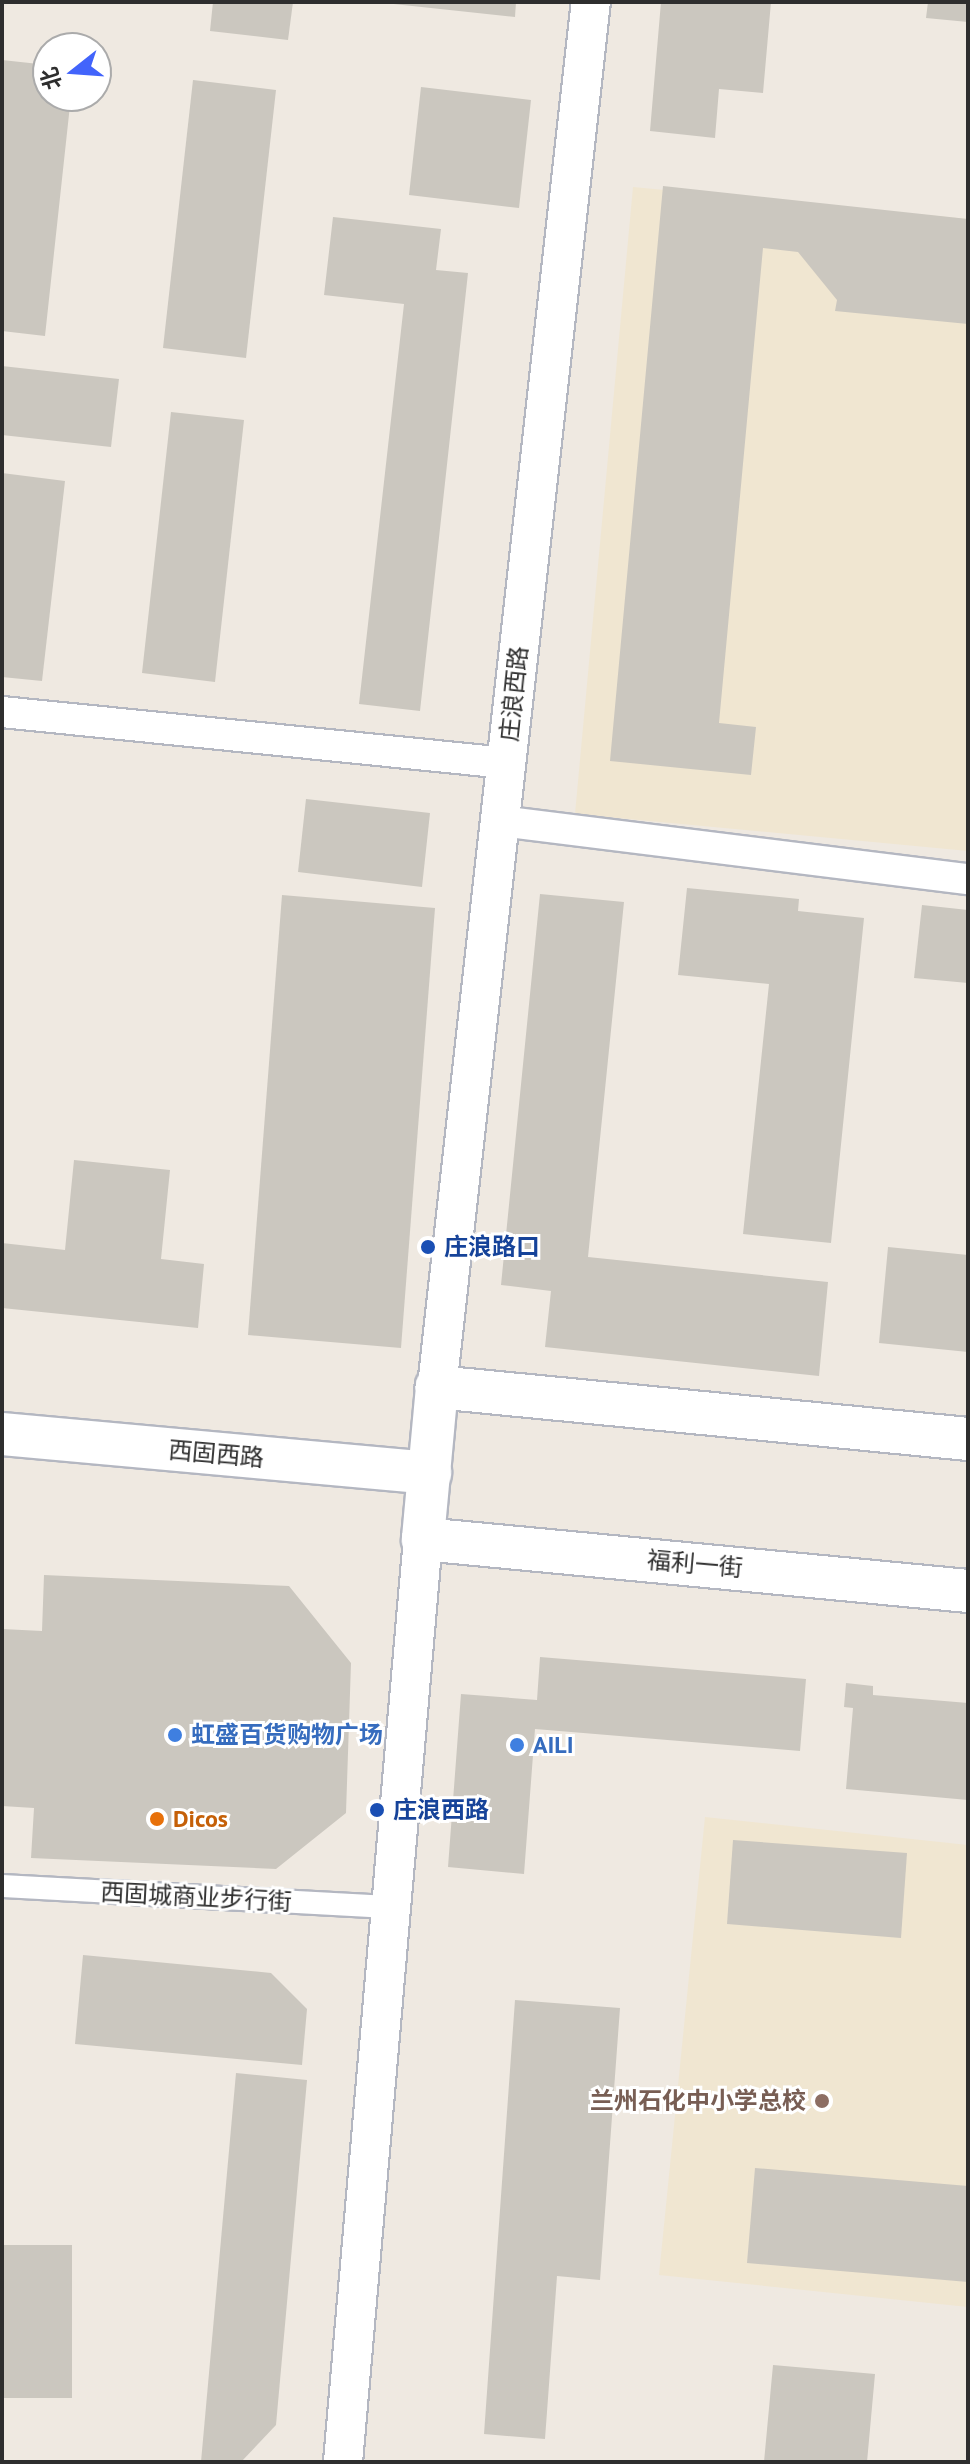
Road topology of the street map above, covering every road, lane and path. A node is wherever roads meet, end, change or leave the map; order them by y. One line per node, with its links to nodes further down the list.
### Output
1 (591, 2): 3 (street, 庄浪西路)
2 (2, 712): 3 (street)
3 (506, 763): 4 (street, 庄浪西路)
4 (500, 821): 5 (street); 6 (street, 庄浪西路)
5 (968, 879)
6 (437, 1387): 8 (main road); 9 (main road)
7 (2, 1434): 9 (main road, 西固西路)
8 (968, 1439)
9 (430, 1473): 10 (main road)
10 (423, 1539): 11 (main road, 福利一街); 13 (street)
11 (968, 1591)
12 (2, 1886): 13 (street, 西固城商业步行街)
13 (391, 1907): 14 (street)
14 (343, 2462)

